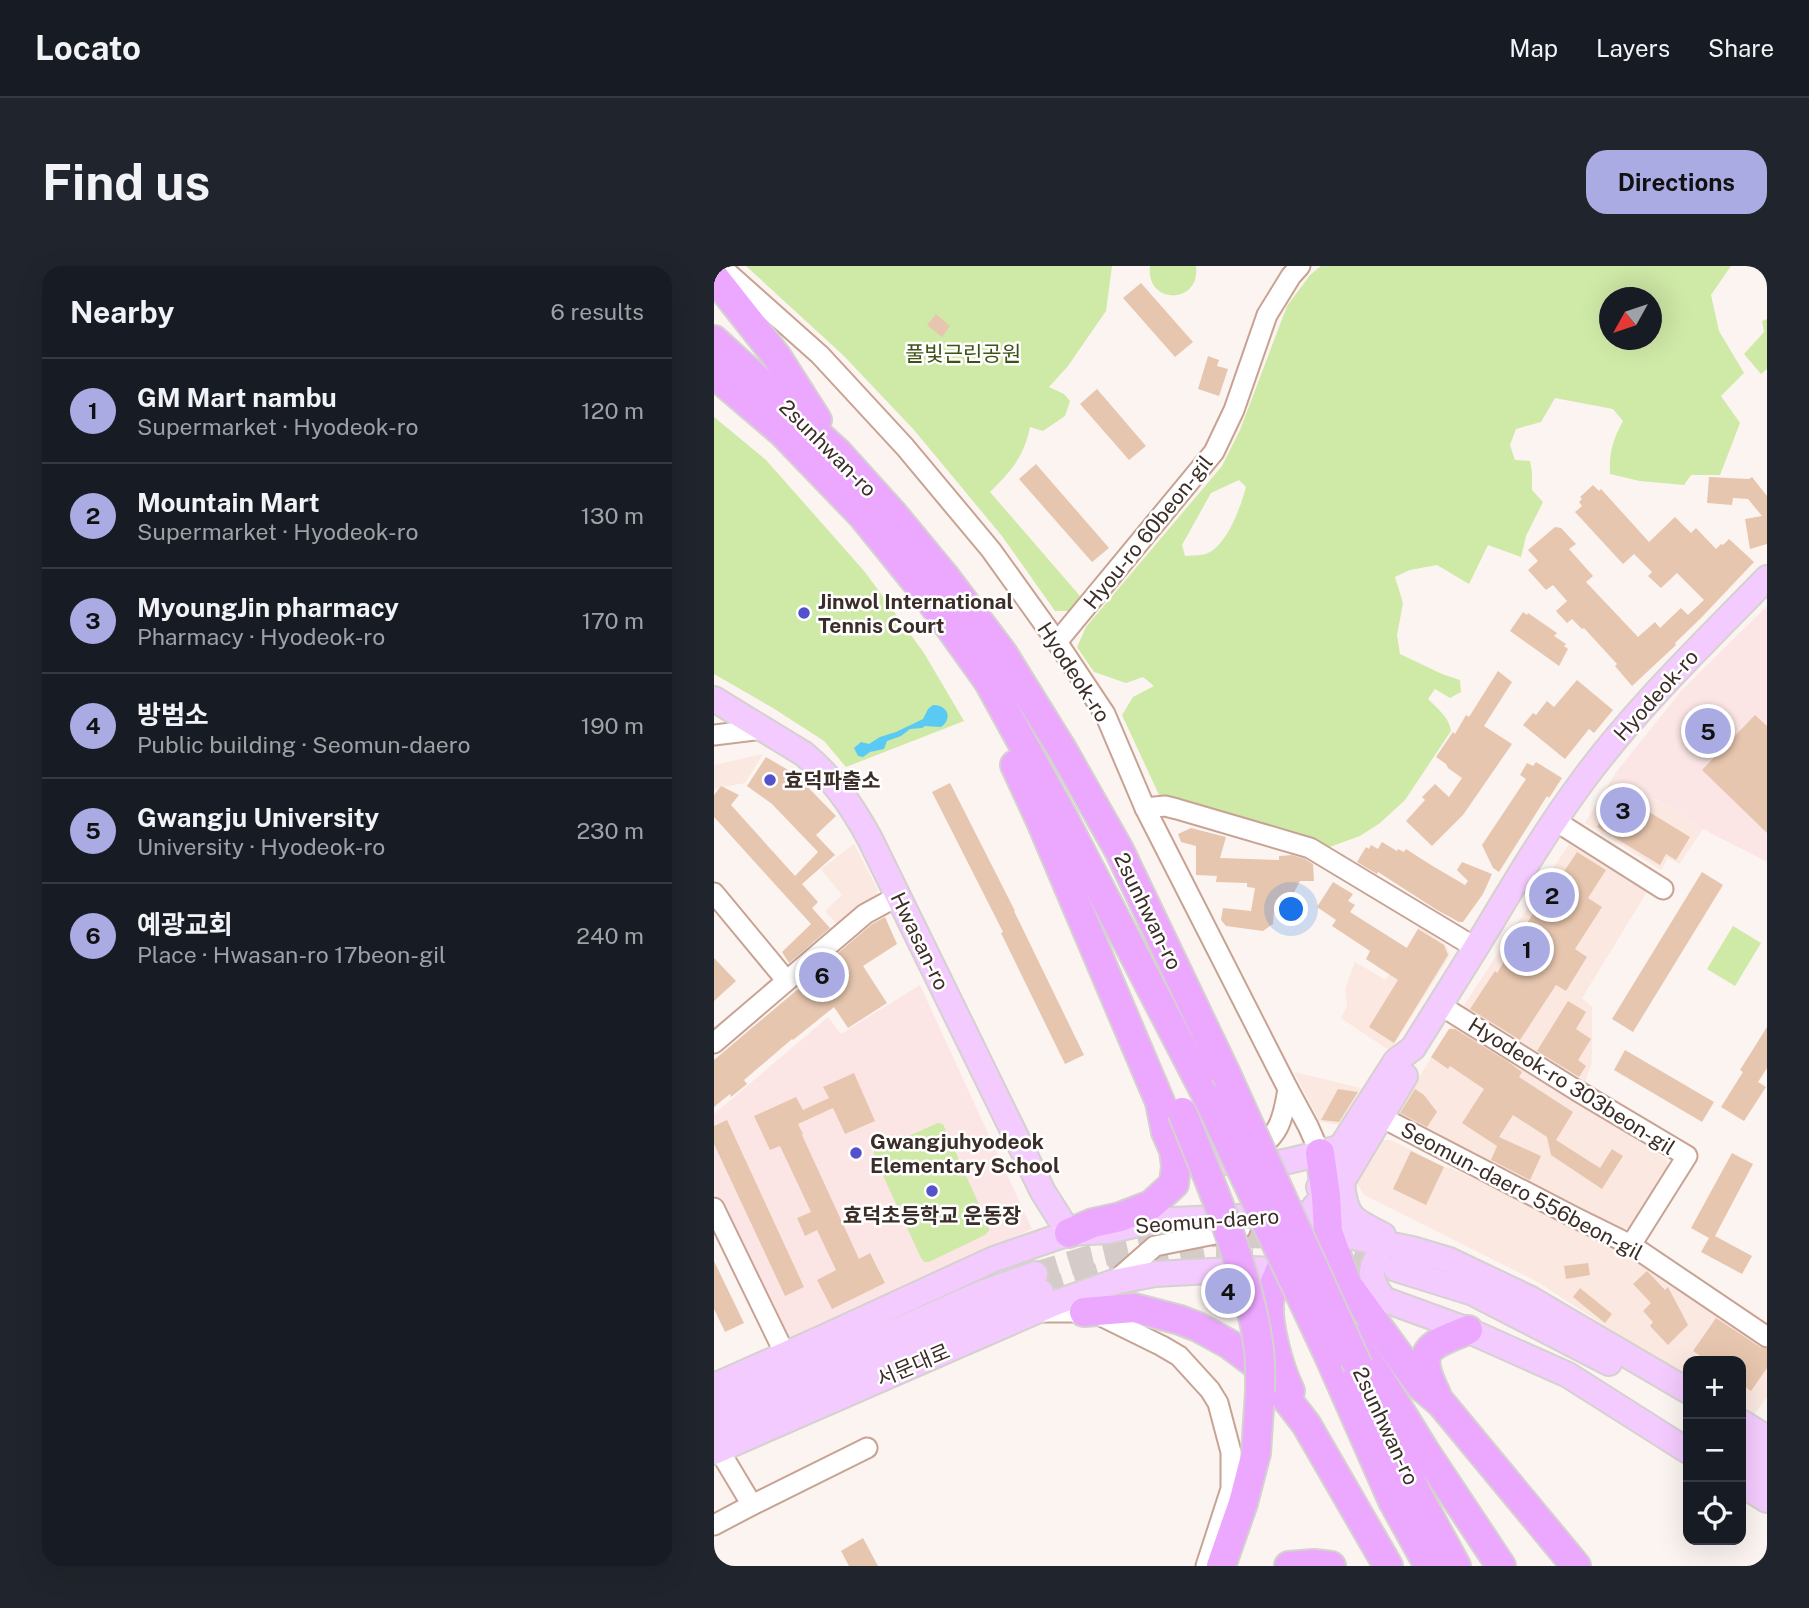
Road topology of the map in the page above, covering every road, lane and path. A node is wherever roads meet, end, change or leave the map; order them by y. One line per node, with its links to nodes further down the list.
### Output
1 (720, 266): 9 (street, Hyodeok-ro)
2 (1300, 266): 9 (street, Hyou-ro 60beon-gil)
3 (714, 277): 6 (highway)
4 (714, 340): 6 (highway, 2sunhwan-ro)
5 (714, 374): 8 (highway, 2sunhwan-ro)
6 (837, 452): 47 (highway, 2sunhwan-ro, bridge)
7 (1767, 578): 16 (main road, Hyodeok-ro)
8 (926, 594): 15 (highway, 2sunhwan-ro); 26 (highway)
9 (1057, 642): 14 (street, Hyodeok-ro)
10 (714, 699): 11 (main road, Hwasan-ro)
11 (763, 729): 12 (street); 19 (main road, Hwasan-ro)
12 (724, 734): 13 (street)
13 (714, 741)
14 (1145, 808): 20 (street); 25 (street, Hyodeok-ro)
15 (1064, 819): 26 (highway); 71 (highway, 2sunhwan-ro, bridge)
16 (1554, 820): 17 (street); 20 (main road, Hyodeok-ro)
17 (1663, 889)
18 (714, 893): 21 (street)
19 (898, 897): 21 (street); 33 (main road, Hwasan-ro)
20 (1476, 948): 22 (main road, Hyodeok-ro)
21 (786, 980): 23 (street)
22 (1440, 1005): 24 (main road, Hyodeok-ro); 35 (street, Hyodeok-ro 303beon-gil)
23 (714, 1042)
24 (1413, 1048): 27 (main road, Hyodeok-ro); 30 (main road, Hyodeok-ro)
25 (1288, 1089): 29 (street); 30 (street, Hyodeok-ro)
26 (1171, 1107): 29 (main road); 33 (highway); 67 (highway, bridge)
27 (1381, 1117): 28 (main road, Hyodeok-ro); 35 (street, Seomun-daero 556beon-gil)
28 (1367, 1138): 30 (main road, Hyodeok-ro); 30 (main road)
29 (1225, 1163): 30 (main road)
30 (1326, 1178): 32 (highway); 33 (main road, Seomun-daero); 36 (main road); 37 (main road, Hyodeok-ro); 38 (main road); 39 (street)
31 (714, 1208): 46 (street)
32 (1328, 1232): 34 (main road); 40 (highway)
33 (1069, 1233): 46 (main road, Seomun-daero)
34 (1385, 1243): 36 (main road); 41 (main road)
35 (1631, 1245): 45 (street, Seomun-daero 556beon-gil)
36 (1412, 1249): 49 (main road)
37 (1250, 1269): 38 (main road); 39 (main road)
38 (1280, 1270): 40 (main road); 53 (highway)
39 (1114, 1282): 42 (main road, 서문대로)
40 (1347, 1284): 41 (main road); 50 (highway)
41 (1390, 1284): 44 (main road); 51 (main road); 54 (main road)
42 (1038, 1293): 43 (street); 52 (main road); 56 (main road, 서문대로)
43 (1084, 1312): 53 (highway); 66 (street)
44 (1468, 1330): 50 (highway); 58 (main road)
45 (1767, 1337)
46 (785, 1354): 48 (main road, Seomun-daero)
47 (1368, 1372): 72 (highway, 2sunhwan-ro); 73 (highway)
48 (714, 1386)
49 (1683, 1388)
50 (1441, 1403): 74 (highway)
51 (1683, 1405)
52 (714, 1411)
53 (1306, 1424): 70 (highway)
54 (1683, 1428)
55 (1754, 1430): 59 (main road)
56 (716, 1444): 64 (street)
57 (867, 1448): 64 (street)
58 (1683, 1448)
59 (1767, 1459)
60 (1746, 1466): 61 (main road)
61 (1767, 1480)
62 (1746, 1487): 63 (main road)
63 (1767, 1500)
64 (752, 1505): 65 (street)
65 (714, 1525)
66 (1206, 1566)
67 (1221, 1566)
68 (1289, 1566): 69 (highway)
69 (1331, 1566)
70 (1388, 1566)
71 (1429, 1566)
72 (1456, 1566)
73 (1501, 1566)
74 (1576, 1566)

